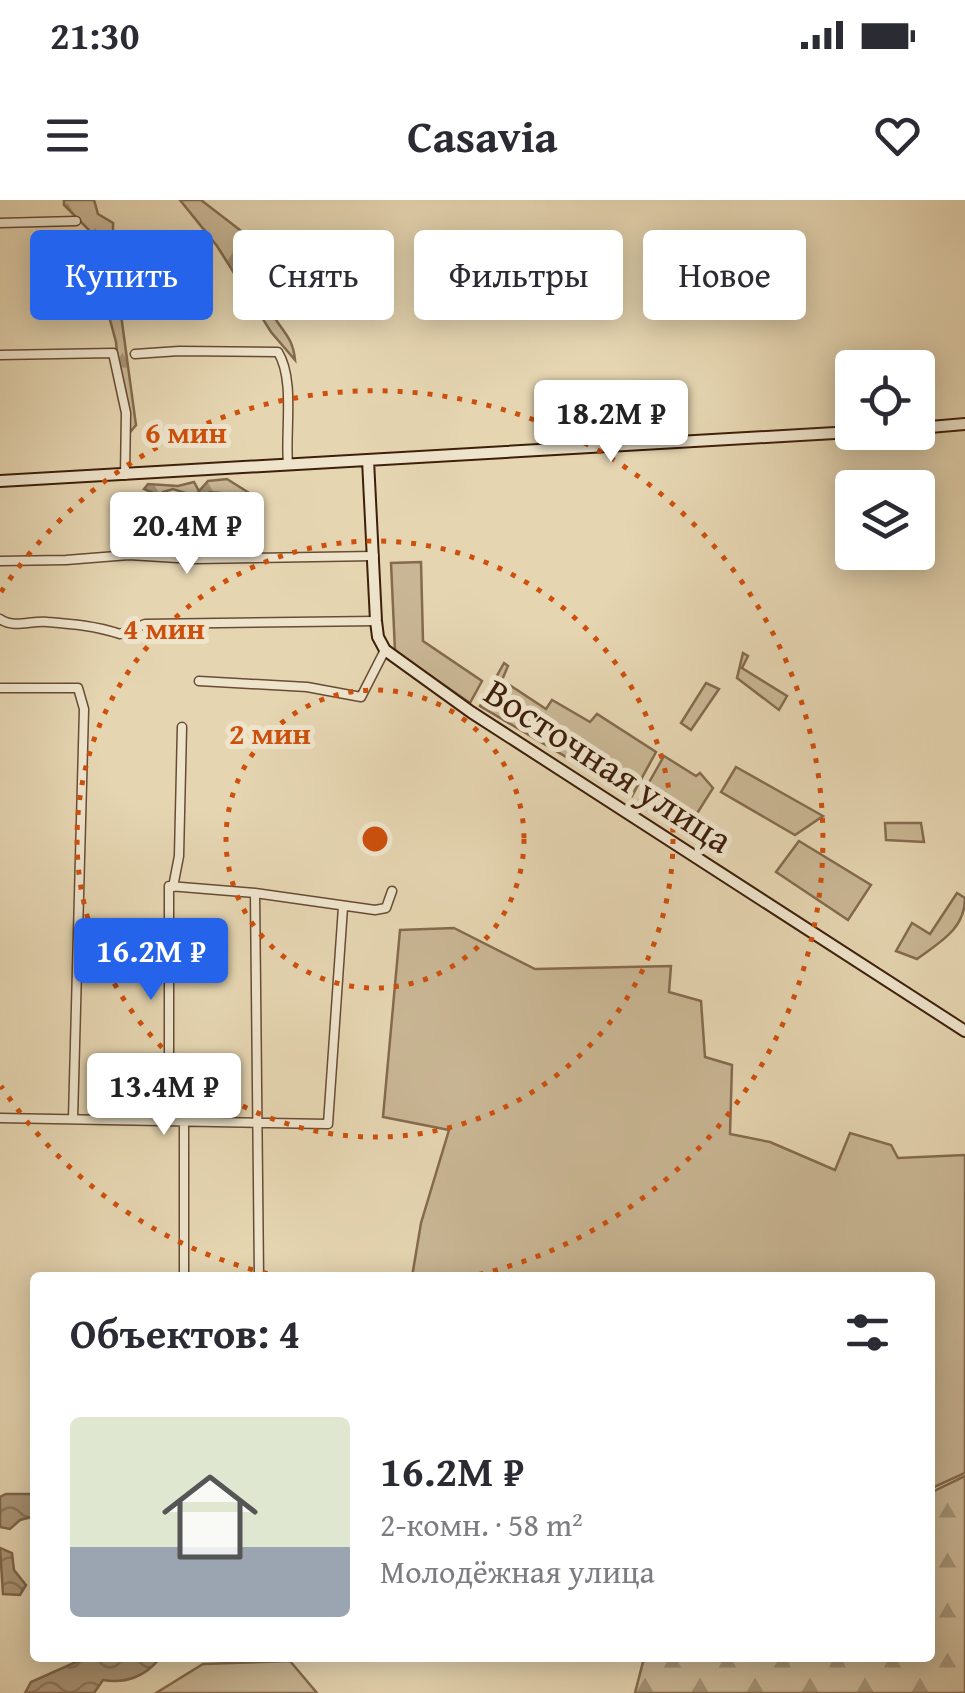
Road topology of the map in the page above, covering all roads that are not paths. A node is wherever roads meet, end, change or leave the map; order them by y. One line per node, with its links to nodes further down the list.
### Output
1 (76, 221): 2 (street)
2 (0, 222)
3 (135, 354): 9 (street)
4 (0, 355): 10 (street)
5 (965, 424): 6 (main road)
6 (935, 427)
7 (835, 433): 8 (main road)
8 (368, 460): 9 (main road); 12 (main road)
9 (288, 464): 10 (main road)
10 (125, 474): 11 (main road)
11 (0, 481)
12 (374, 556): 13 (street); 15 (main road)
13 (0, 560)
14 (0, 619): 15 (street)
15 (376, 620): 16 (main road)
16 (384, 650): 17 (street); 24 (main road, Восточная улица)
17 (199, 681)
18 (0, 688): 26 (street)
19 (182, 728): 20 (street)
20 (171, 886): 22 (street); 27 (street)
21 (392, 891): 23 (street)
22 (255, 893): 23 (street); 29 (street)
23 (342, 907): 29 (street)
24 (965, 1031)
25 (0, 1118): 26 (street)
26 (73, 1119): 27 (street)
27 (169, 1120): 28 (street)
28 (184, 1122): 29 (street); 30 (street)
29 (258, 1124): 31 (street)
30 (184, 1272)
31 (259, 1272)

